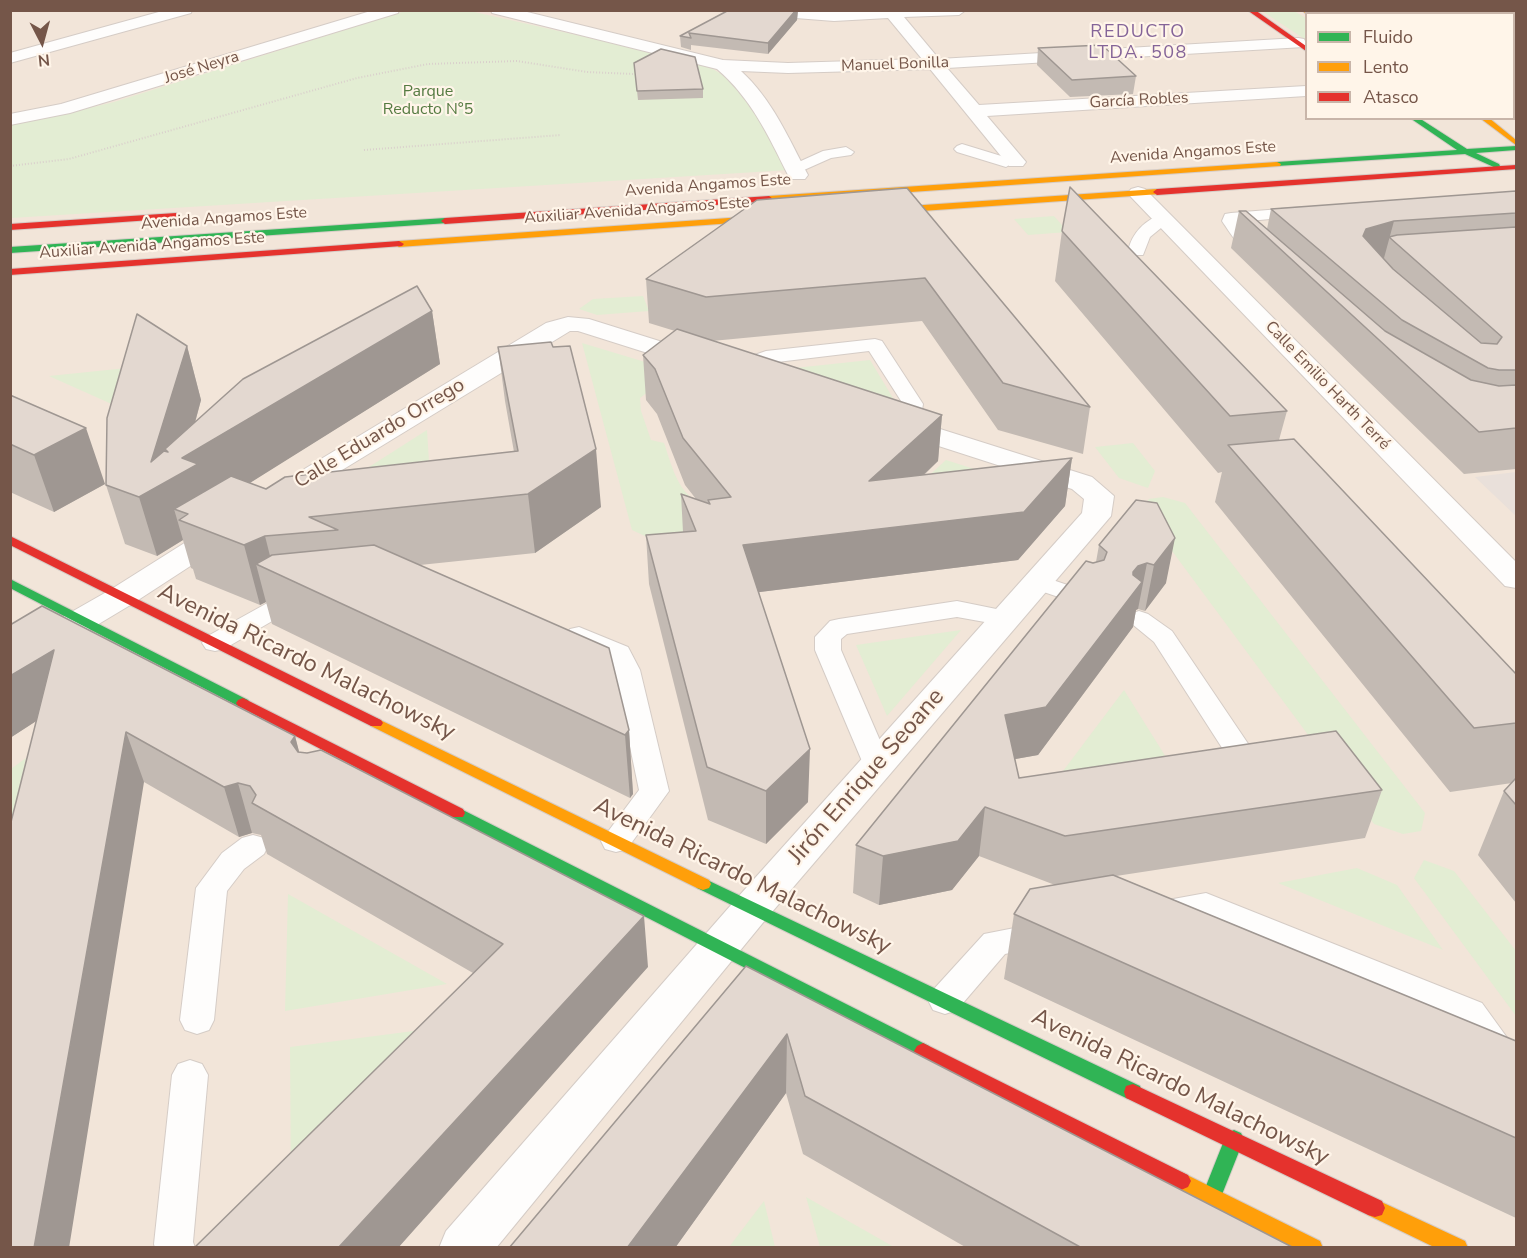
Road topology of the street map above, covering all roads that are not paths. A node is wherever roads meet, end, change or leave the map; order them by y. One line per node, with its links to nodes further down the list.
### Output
1 (186, 10): 9 (street)
2 (392, 10): 14 (street, José Neyra)
3 (498, 10): 11 (street, Manuel Bonilla)
4 (758, 10): 7 (street)
5 (958, 10): 7 (street)
6 (1251, 10): 8 (street)
7 (892, 12): 10 (street)
8 (1302, 46): 10 (street, Manuel Bonilla)
9 (10, 58)
10 (933, 64): 11 (street, Manuel Bonilla); 13 (street)
11 (723, 65): 31 (street)
12 (1305, 91): 13 (street, García Robles)
13 (972, 111): 27 (street)
14 (10, 120)
15 (1416, 120): 20 (street)
16 (1481, 125): 18 (street)
17 (1516, 130): 18 (street)
18 (1502, 131): 22 (street)
19 (1459, 134): 20 (street)
20 (1438, 135): 21 (street); 25 (street)
21 (1418, 136)
22 (1516, 143)
23 (1516, 148): 25 (street, Avenida Angamos Este)
24 (962, 149): 27 (lane)
25 (1465, 151): 30 (street); 35 (street, Avenida Angamos Este)
26 (846, 152): 31 (lane)
27 (1016, 162): 28 (street)
28 (971, 165)
29 (1516, 167): 30 (street)
30 (1500, 168): 33 (street); 34 (street)
31 (793, 174): 32 (street, Avenida Angamos Este)
32 (821, 174)
33 (1516, 175)
34 (1138, 193): 37 (street); 40 (street, Calle Emilio Harth Terré)
35 (617, 209): 41 (street); 45 (street, Avenida Angamos Este)
36 (1320, 211): 44 (lane)
37 (862, 212)
38 (188, 215): 42 (street, Avenida Angamos Este)
39 (781, 218): 41 (street, Auxiliar Avenida Angamos Este)
40 (1164, 219): 46 (lane); 53 (street, Calle Emilio Harth Terré)
41 (726, 221): 48 (street, Auxiliar Avenida Angamos Este)
42 (10, 227)
43 (1264, 234): 44 (lane)
44 (1241, 236): 47 (lane)
45 (10, 250)
46 (1137, 251)
47 (1273, 267)
48 (10, 272)
49 (729, 370): 50 (street); 51 (lane); 56 (street, Calle Eduardo Orrego)
50 (772, 384)
51 (891, 421): 54 (street, Jirón Enrique Seoane)
52 (10, 540): 56 (street, Avenida Ricardo Malachowsky)
53 (1516, 579)
54 (1038, 582): 57 (lane); 59 (street, Jirón Enrique Seoane)
55 (10, 583): 60 (street)
56 (121, 597): 60 (street, Calle Eduardo Orrego); 63 (street, Avenida Ricardo Malachowsky)
57 (1085, 599)
58 (325, 601): 63 (lane)
59 (1007, 618): 69 (street, Jirón Enrique Seoane); 69 (lane)
60 (83, 619): 64 (street, Calle Eduardo Orrego); 67 (street)
61 (1139, 619): 68 (lane)
62 (556, 625): 71 (lane)
63 (215, 643): 65 (street, Avenida Ricardo Malachowsky)
64 (10, 662)
65 (395, 732): 66 (street); 71 (street, Avenida Ricardo Malachowsky)
66 (381, 744)
67 (364, 759): 70 (lane); 76 (street)
68 (1245, 761)
69 (877, 766): 73 (street, Jirón Enrique Seoane)
70 (334, 782)
71 (616, 841): 73 (street, Avenida Ricardo Malachowsky)
72 (253, 846): 78 (lane)
73 (752, 908): 76 (street, Jirón Enrique Seoane); 77 (street, Avenida Ricardo Malachowsky)
74 (1124, 920): 80 (lane)
75 (1077, 928): 77 (lane)
76 (720, 948): 82 (street); 84 (street, Jirón Enrique Seoane)
77 (945, 1000): 81 (street, Avenida Ricardo Malachowsky)
78 (197, 1020)
79 (190, 1075): 83 (lane)
80 (1516, 1077)
81 (1234, 1139): 82 (street); 86 (street, Avenida Ricardo Malachowsky)
82 (1206, 1212): 85 (street)
83 (176, 1248)
84 (464, 1248)
85 (1313, 1248)
86 (1458, 1248)

